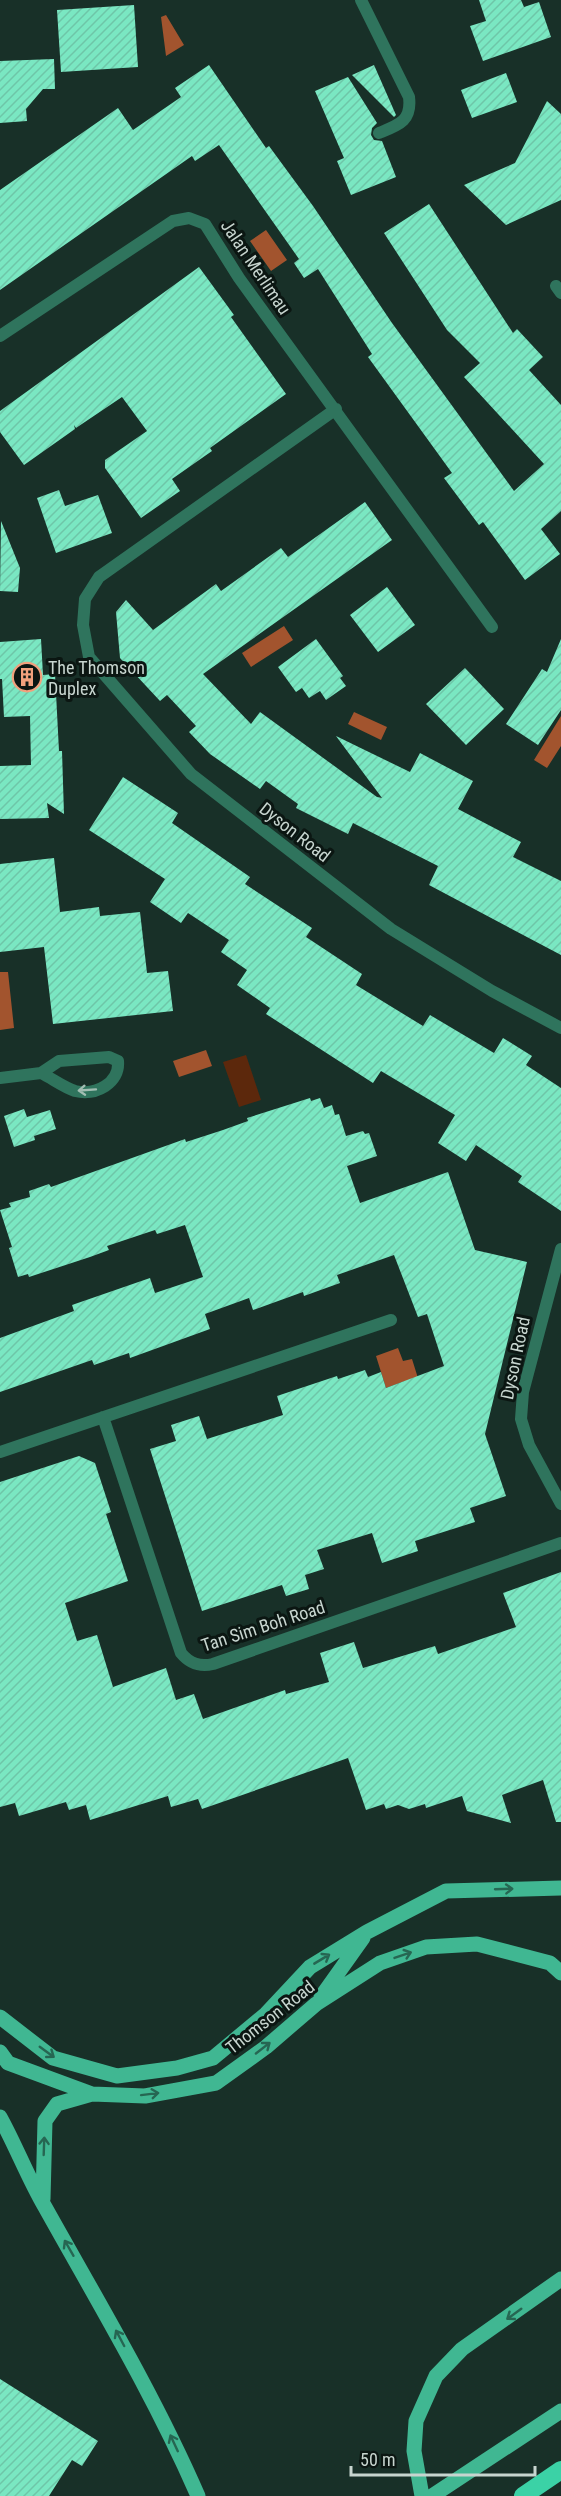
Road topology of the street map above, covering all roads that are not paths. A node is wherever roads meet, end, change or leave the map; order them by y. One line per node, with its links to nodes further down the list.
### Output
1 (361, 0): 2 (street)
2 (379, 133)
3 (0, 336): 4 (street, Jalan Merlimau)
4 (336, 409): 5 (street, Jalan Merlimau); 6 (street, Dyson Road)
5 (492, 627)
6 (561, 1028)
7 (41, 1073): 7 (street, one-way to 7); 8 (street)
8 (0, 1078)
9 (561, 1249): 13 (street, Dyson Road)
10 (391, 1320): 11 (street)
11 (103, 1417): 12 (street); 14 (street, Tan Sim Boh Road)
12 (0, 1452)
13 (561, 1504)
14 (561, 1543)
15 (561, 1888): 16 (main road, one-way to 15)
16 (367, 1932): 18 (main road); 19 (main road, one-way to 16)
17 (561, 1973): 18 (main road, Thomson Road, one-way to 17)
18 (316, 2004): 21 (main road, Thomson Road, one-way to 18)
19 (0, 2017)
20 (0, 2052): 21 (main road, Thomson Road)
21 (92, 2094): 23 (main road, one-way to 21)
22 (0, 2117): 23 (main road)
23 (43, 2205): 27 (main road, one-way to 23)
24 (561, 2279): 28 (main road, one-way to 28)
25 (561, 2411): 29 (main road)
26 (561, 2470): 30 (highway)
27 (198, 2496)
28 (422, 2496)
29 (432, 2496)
30 (523, 2496)

